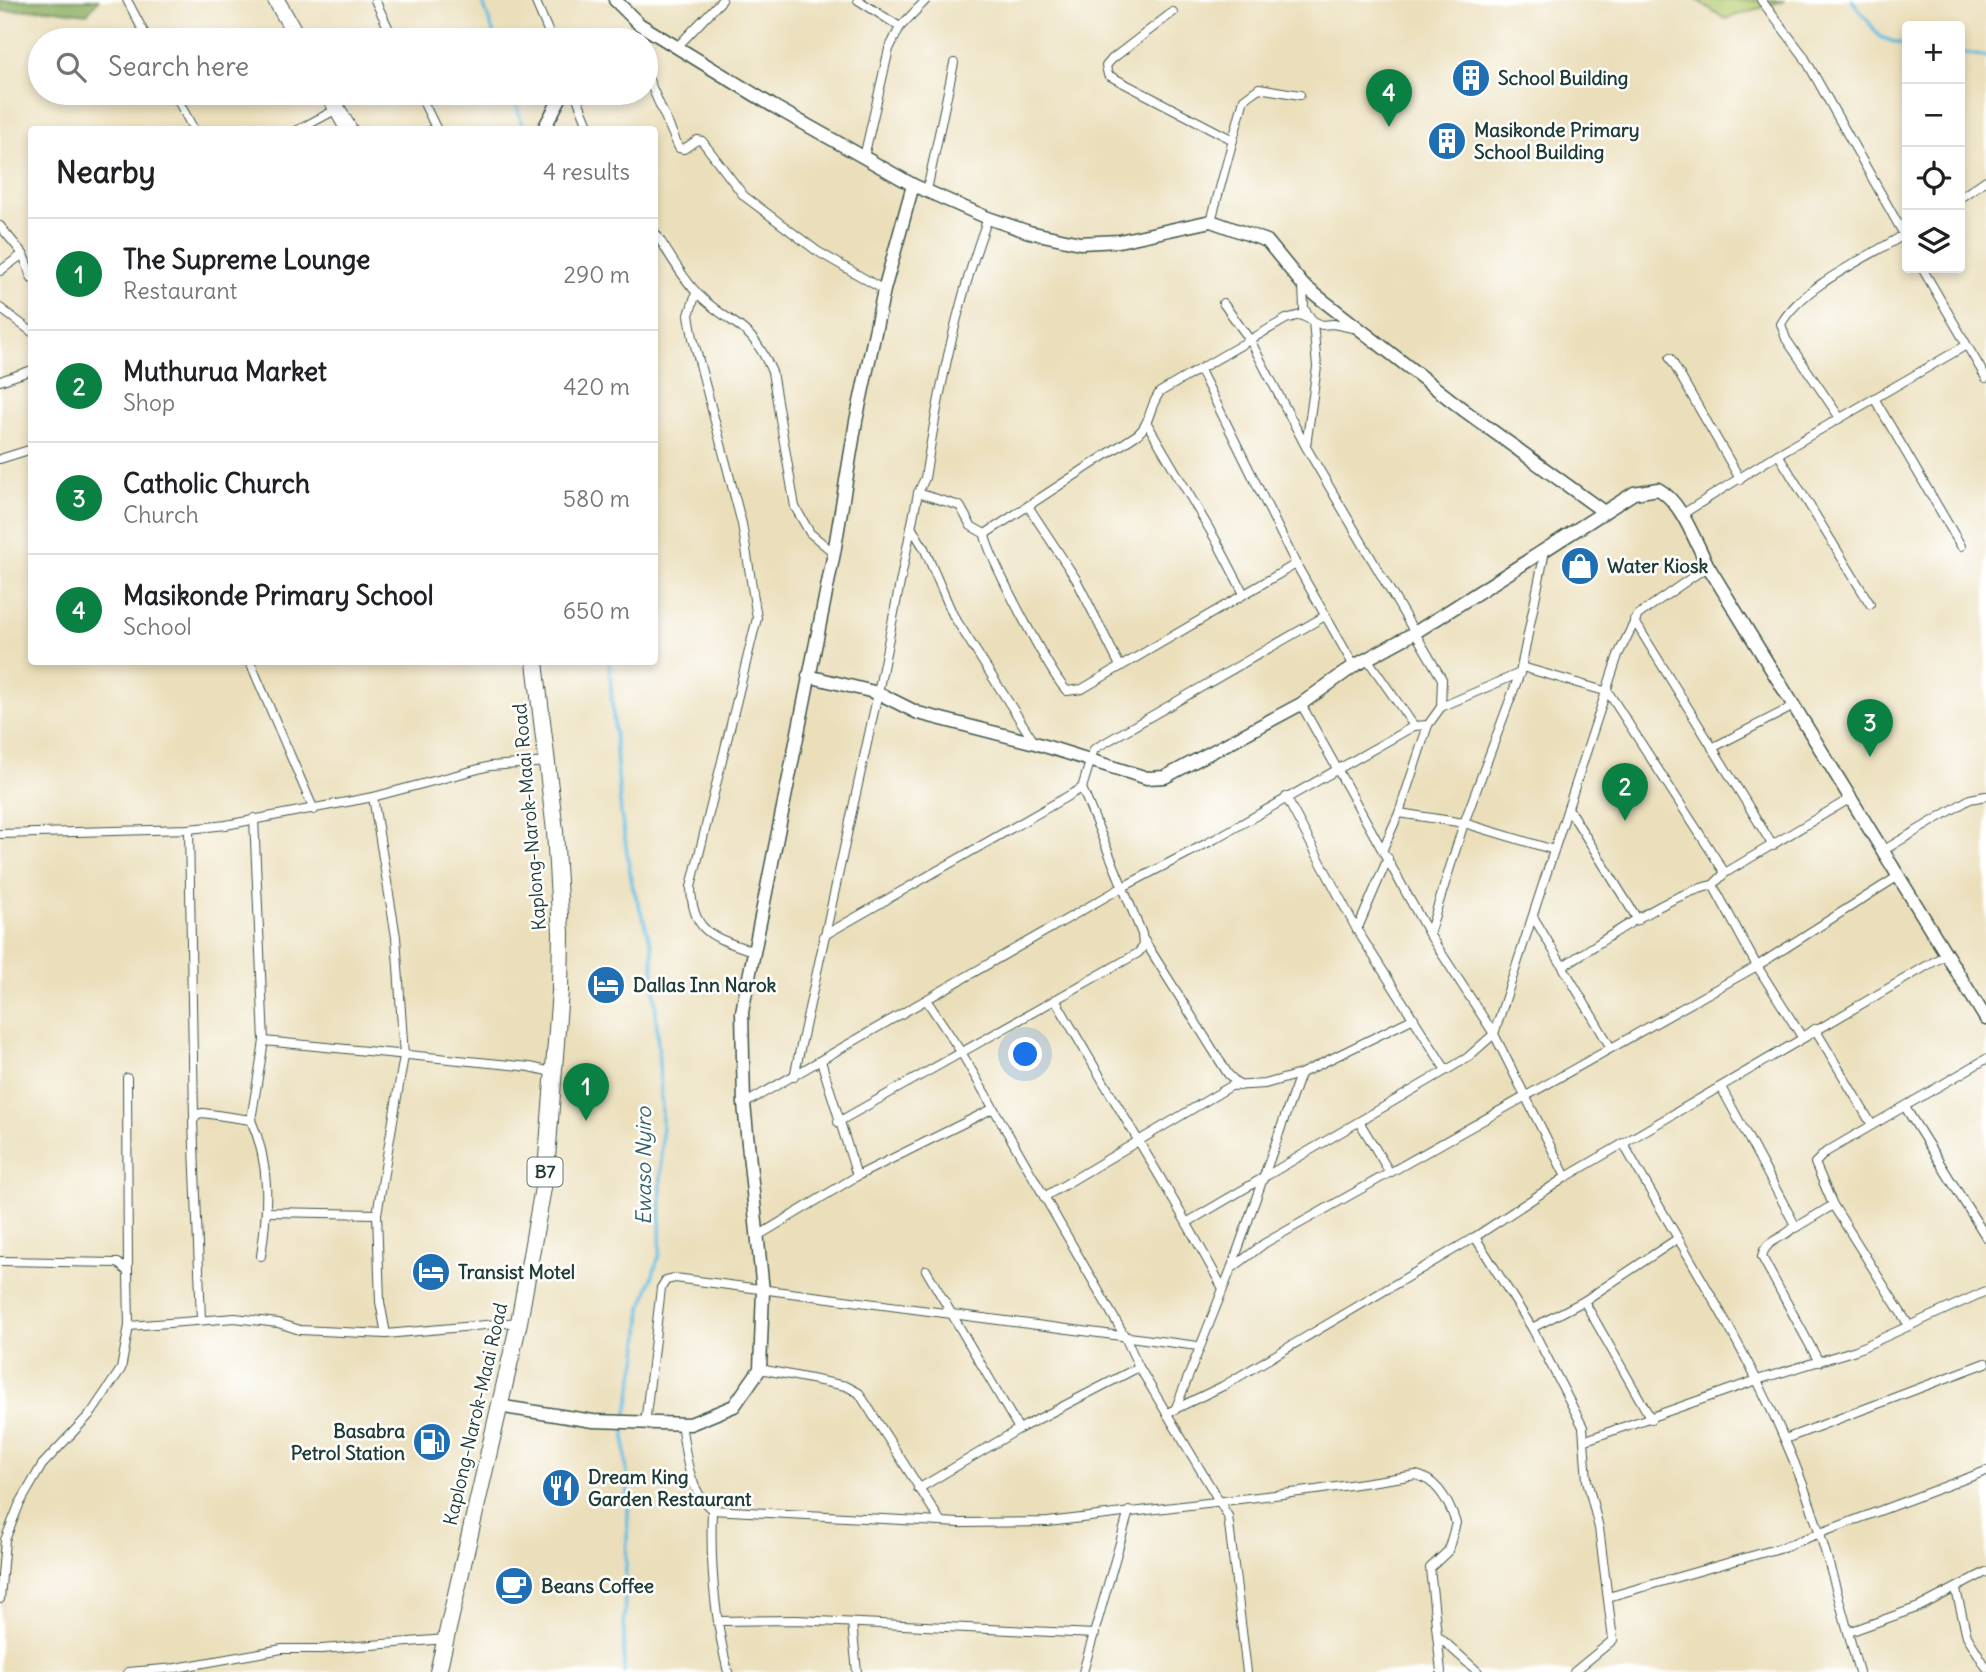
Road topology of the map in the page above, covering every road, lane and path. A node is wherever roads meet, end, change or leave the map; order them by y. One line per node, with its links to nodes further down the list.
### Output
1 (127, 0): 12 (street)
2 (276, 0): 13 (highway)
3 (375, 0): 14 (street)
4 (535, 0): 15 (street)
5 (615, 0): 16 (street)
6 (722, 0): 18 (street)
7 (858, 0): 11 (street)
8 (926, 0): 11 (street)
9 (1761, 0): 43 (street)
10 (1173, 12): 34 (street)
11 (900, 27): 35 (street)
12 (142, 28)
13 (292, 28)
14 (388, 28)
15 (547, 28)
16 (642, 28)
17 (658, 40): 18 (street)
18 (677, 47): 35 (street)
19 (954, 63): 38 (street)
20 (1300, 95): 34 (street)
21 (658, 101): 51 (street)
22 (180, 105): 28 (street)
23 (335, 105): 27 (highway)
24 (425, 105): 31 (street)
25 (557, 105): 32 (street)
26 (580, 105): 33 (street)
27 (337, 108): 29 (street); 30 (highway)
28 (192, 126)
29 (305, 126)
30 (347, 126)
31 (435, 126)
32 (545, 126)
33 (588, 126)
34 (1233, 140): 41 (street)
35 (864, 158): 37 (street)
36 (1986, 180): 39 (street)
37 (913, 185): 38 (street); 51 (street)
38 (927, 190): 40 (street)
39 (1965, 195)
40 (988, 218): 41 (street); 73 (street)
41 (1211, 221): 50 (street)
42 (0, 226): 46 (street)
43 (1902, 229)
44 (658, 236): 52 (street)
45 (1902, 238): 66 (street)
46 (23, 254): 47 (street); 48 (street)
47 (28, 268)
48 (0, 271)
49 (1925, 273): 59 (street)
50 (1303, 285): 55 (street); 57 (street)
51 (884, 290): 81 (street)
52 (696, 293): 81 (street); 135 (street)
53 (1223, 303): 58 (street)
54 (0, 308): 56 (street)
55 (1313, 321): 57 (street); 58 (street); 68 (street)
56 (28, 329)
57 (1366, 332): 75 (street)
58 (1250, 340): 61 (street); 68 (street)
59 (1965, 346): 63 (street); 65 (street)
60 (1670, 358): 72 (street)
61 (1200, 370): 67 (street); 82 (street)
62 (28, 371): 64 (street)
63 (1986, 378)
64 (0, 381)
65 (1874, 398): 66 (street); 79 (street)
66 (1840, 418): 70 (street)
67 (1148, 425): 74 (street); 84 (street)
68 (1306, 446): 88 (street)
69 (28, 450): 71 (street)
70 (1778, 454): 72 (street); 85 (street)
71 (0, 459)
72 (1740, 479): 76 (street)
73 (918, 494): 77 (street); 78 (street)
74 (1028, 506): 78 (street); 92 (street)
75 (1604, 512): 76 (street); 80 (street)
76 (1681, 515): 83 (street)
77 (911, 527): 97 (street); 103 (street)
78 (985, 534): 92 (street)
79 (1961, 546)
80 (1545, 551): 88 (street); 94 (street)
81 (834, 553): 95 (street)
82 (1296, 564): 84 (street); 86 (street)
83 (1709, 566): 87 (street); 99 (street)
84 (1244, 594): 92 (street)
85 (1871, 604)
86 (1325, 616): 93 (street); 106 (street)
87 (1634, 620): 96 (street); 104 (street)
88 (1416, 632): 89 (street); 100 (street)
89 (1368, 660): 93 (street); 102 (street)
90 (251, 665): 114 (street)
91 (535, 665): 105 (highway, Kaplong-Narok-Maai Road / B7)
92 (1120, 666)
93 (1354, 666): 98 (street)
94 (1521, 670): 96 (street); 100 (street); 117 (street)
95 (808, 676): 97 (street); 135 (street)
96 (1608, 692): 113 (street); 125 (street)
97 (878, 693): 103 (street); 133 (street)
98 (1301, 704): 106 (street); 107 (street)
99 (1794, 706): 104 (street); 112 (street)
100 (1441, 707): 101 (street)
101 (1428, 725): 102 (street); 115 (street)
102 (1414, 726): 107 (street)
103 (1035, 743): 106 (street)
104 (1712, 748): 120 (street)
105 (548, 762): 110 (street); 152 (highway, Kaplong-Narok-Maai Road / B7)
106 (1087, 762): 108 (street)
107 (1339, 769): 111 (street); 121 (street)
108 (1082, 788): 128 (street); 133 (street)
109 (1986, 796): 123 (street)
110 (373, 797): 114 (street); 148 (street)
111 (1286, 797): 128 (street); 131 (street)
112 (1851, 798): 120 (street); 123 (street)
113 (1568, 808): 122 (street); 130 (street)
114 (314, 810): 116 (street)
115 (1399, 813): 117 (street); 121 (street)
116 (254, 818): 118 (street); 145 (street)
117 (1465, 823): 122 (street); 132 (street)
118 (190, 830): 119 (street); 162 (street)
119 (0, 834)
120 (1773, 846): 125 (street)
121 (1383, 849): 124 (street)
122 (1554, 850): 129 (street)
123 (1884, 850): 126 (street)
124 (1388, 858): 131 (street); 132 (street)
125 (1725, 873): 127 (street)
126 (1900, 874): 136 (street); 137 (street)
127 (1713, 885): 130 (street); 137 (street)
128 (1121, 888): 134 (street); 140 (street)
129 (1534, 918): 138 (street); 143 (street)
130 (1638, 920): 138 (street)
131 (1357, 930): 141 (street)
132 (1429, 934): 143 (street)
133 (823, 936): 154 (street)
134 (1144, 940): 139 (street); 156 (street)
135 (752, 951): 159 (street)
136 (1947, 954): 142 (street); 144 (street)
137 (1757, 965): 144 (street); 146 (street)
138 (1563, 966): 146 (street)
139 (1055, 999): 147 (street); 167 (street)
140 (927, 1001): 147 (street); 150 (street)
141 (1414, 1018): 151 (street); 153 (street)
142 (1986, 1019)
143 (1494, 1034): 151 (street); 158 (street)
144 (1802, 1037): 157 (street); 166 (street)
145 (264, 1041): 148 (street); 163 (street)
146 (1611, 1048): 158 (street)
147 (961, 1052): 161 (street); 164 (street)
148 (404, 1056): 152 (street); 176 (street)
149 (1986, 1059): 160 (street)
150 (821, 1061): 154 (street); 164 (street)
151 (1446, 1070): 165 (street)
152 (552, 1072): 194 (highway, Kaplong-Narok-Maai Road / B7)
153 (1300, 1074): 156 (street); 172 (street)
154 (794, 1077): 159 (street)
155 (127, 1078): 187 (street)
156 (1243, 1087): 167 (street)
157 (1721, 1087): 168 (street); 178 (street)
158 (1526, 1095): 169 (street); 171 (street)
159 (744, 1104): 179 (street)
160 (1905, 1107): 166 (street); 181 (street)
161 (992, 1110): 170 (street); 173 (street)
162 (194, 1117): 163 (street); 193 (street)
163 (251, 1120): 175 (street)
164 (838, 1122): 170 (street)
165 (1360, 1123): 169 (street); 172 (street)
166 (1872, 1125): 174 (street)
167 (1136, 1140): 173 (street); 177 (street)
168 (1623, 1143): 171 (street); 182 (street)
169 (1390, 1173): 185 (street)
170 (857, 1177): 179 (street)
171 (1566, 1177): 180 (street)
172 (1261, 1178): 177 (street); 185 (street)
173 (1044, 1196): 199 (street)
174 (1833, 1205): 178 (street); 195 (street)
175 (268, 1212): 176 (street); 183 (street)
176 (377, 1214): 198 (street)
177 (1188, 1222): 188 (street)
178 (1795, 1228): 201 (street)
179 (756, 1237): 190 (street)
180 (1475, 1237): 197 (street); 207 (street)
181 (1986, 1237)
182 (1677, 1240): 191 (street); 205 (street)
183 (261, 1256)
184 (0, 1261): 187 (street)
185 (1231, 1269): 188 (street)
186 (926, 1270): 192 (street)
187 (128, 1272): 196 (street)
188 (1222, 1287): 200 (street)
189 (1986, 1291): 195 (street)
190 (763, 1292): 192 (street); 204 (street); 210 (street)
191 (1584, 1301): 197 (street); 208 (street)
192 (949, 1314): 199 (street); 211 (street)
193 (201, 1319): 196 (street); 198 (street)
194 (519, 1322): 198 (street); 206 (highway, Kaplong-Narok-Maai Road / B7)
195 (1908, 1324): 201 (street)
196 (129, 1326): 224 (street)
197 (1532, 1328): 213 (street)
198 (386, 1334)
199 (1124, 1335): 200 (street); 203 (street)
200 (1198, 1346): 207 (street)
201 (1819, 1362): 205 (street)
202 (1986, 1363): 212 (street)
203 (1139, 1367): 207 (street); 211 (street)
204 (760, 1369): 209 (street); 215 (street)
205 (1757, 1380): 208 (street); 212 (street)
206 (498, 1406): 210 (street); 230 (highway, Kaplong-Narok-Maai Road / B7)
207 (1171, 1411): 216 (street)
208 (1651, 1419): 213 (street)
209 (681, 1423): 210 (street); 217 (street)
210 (645, 1424)
211 (1019, 1429): 215 (street)
212 (1785, 1439): 220 (street)
213 (1586, 1440): 223 (street)
214 (1986, 1471): 220 (street)
215 (918, 1489): 219 (street)
216 (1217, 1501): 218 (street); 229 (street); 238 (street)
217 (712, 1510): 219 (street); 225 (street)
218 (1129, 1511): 219 (street); 228 (street)
219 (941, 1522)
220 (1821, 1534): 223 (street); 227 (street)
221 (1986, 1572): 222 (street)
222 (1956, 1590): 227 (street); 231 (street)
223 (1608, 1597): 232 (street)
224 (0, 1599)
225 (719, 1621): 226 (street); 235 (street)
226 (852, 1623): 228 (street); 236 (street)
227 (1849, 1632): 241 (street)
228 (1095, 1634): 237 (street)
229 (1438, 1636): 239 (street); 240 (street)
230 (446, 1639): 233 (street); 234 (highway, Kaplong-Narok-Maai Road / B7)
231 (1986, 1667)
232 (1576, 1671)
233 (128, 1672)
234 (438, 1672)
235 (728, 1672)
236 (856, 1672)
237 (1083, 1672)
238 (1247, 1672)
239 (1441, 1672)
240 (1478, 1672)
241 (1859, 1672)

